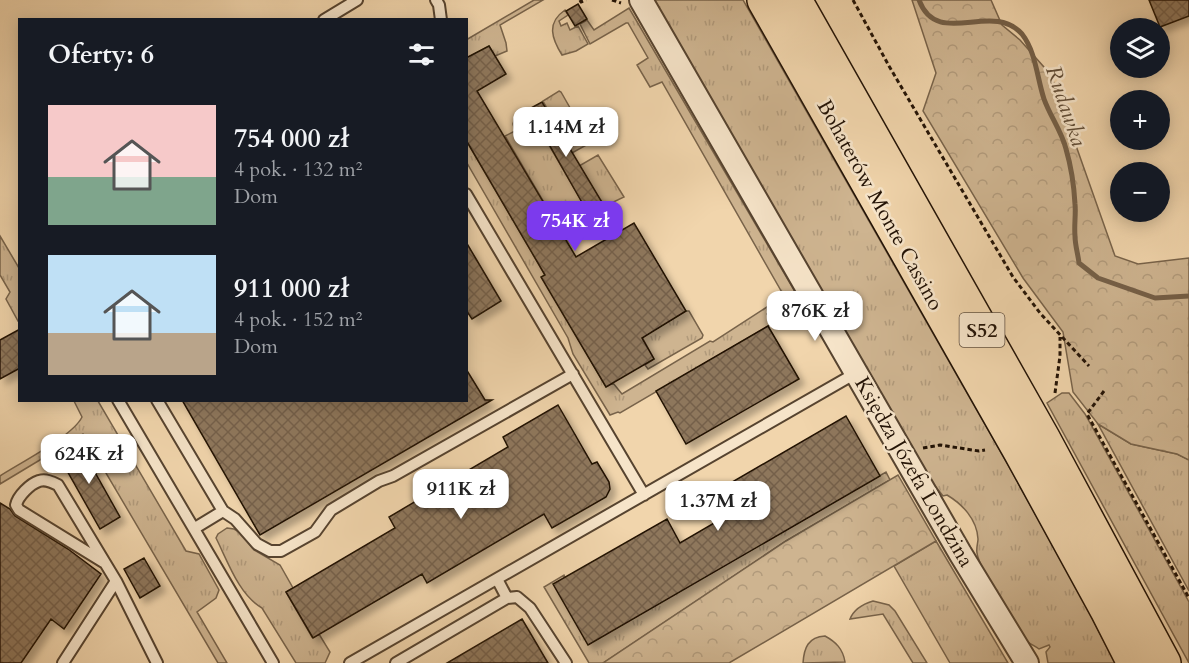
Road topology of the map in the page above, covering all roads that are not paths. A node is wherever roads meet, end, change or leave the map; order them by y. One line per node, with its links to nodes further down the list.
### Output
1 (357, 0): 6 (lane)
2 (640, 0): 9 (street, Księdza Józefa Londzina)
3 (764, 0): 27 (highway, Bohaterów Monte Cassino / S52)
4 (795, 0): 28 (highway, Bohaterów Monte Cassino / S52)
5 (440, 2): 7 (lane)
6 (327, 18)
7 (441, 18)
8 (468, 197): 10 (lane)
9 (856, 373): 13 (lane); 26 (street, Księdza Józefa Londzina)
10 (573, 374): 13 (lane); 14 (lane)
11 (119, 402): 15 (lane)
12 (158, 402): 14 (lane)
13 (644, 495): 17 (lane)
14 (223, 511): 15 (lane)
15 (195, 528): 22 (lane)
16 (105, 563): 16 (lane); 18 (lane)
17 (497, 579): 19 (lane); 23 (lane)
18 (116, 581): 20 (lane); 21 (lane)
19 (507, 598): 24 (lane); 25 (lane)
20 (63, 663)
21 (158, 663)
22 (273, 663)
23 (350, 663)
24 (396, 663)
25 (567, 663)
26 (1027, 663)
27 (1134, 663)
28 (1164, 663)

